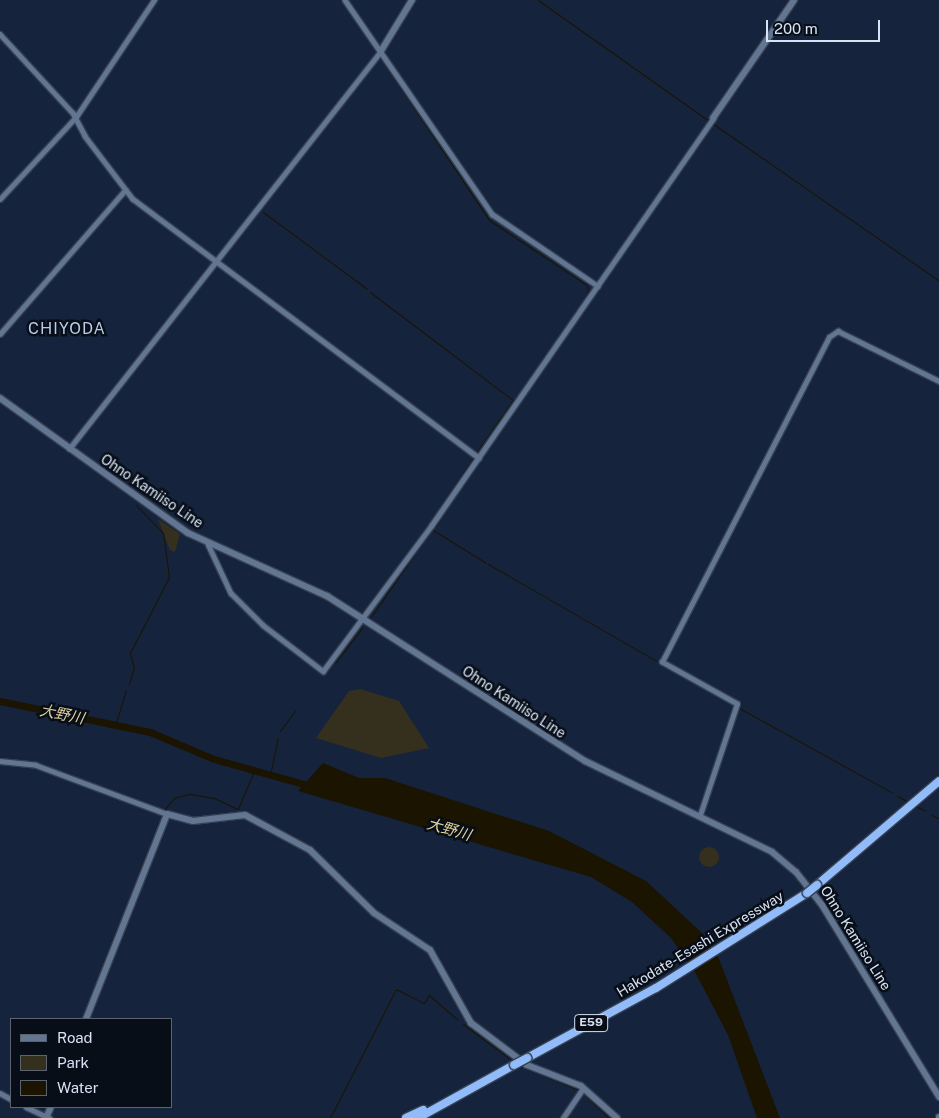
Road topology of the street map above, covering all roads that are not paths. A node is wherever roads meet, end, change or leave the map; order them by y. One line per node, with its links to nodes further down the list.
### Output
1 (154, 0): 7 (street)
2 (346, 0): 6 (street)
3 (412, 0): 6 (main road)
4 (794, 0): 8 (main road)
5 (0, 34): 7 (street)
6 (381, 51): 11 (street); 12 (street)
7 (76, 118): 9 (street); 10 (street)
8 (713, 118): 12 (street)
9 (126, 190): 11 (street); 13 (street)
10 (0, 199)
11 (220, 261): 16 (street); 17 (street)
12 (598, 286): 17 (street)
13 (0, 334)
14 (939, 381): 23 (street)
15 (0, 398): 16 (main road, Ohno Kamiiso Line)
16 (69, 450): 18 (main road, Ohno Kamiiso Line)
17 (479, 458): 19 (street)
18 (208, 544): 19 (main road, Ohno Kamiiso Line); 19 (street)
19 (365, 619): 23 (main road, Ohno Kamiiso Line)
20 (0, 761): 22 (street)
21 (939, 781): 25 (highway, Hakodate-Esashi Expressway / E59, bridge)
22 (167, 814): 24 (main road); 26 (main road)
23 (700, 815): 27 (main road, Ohno Kamiiso Line)
24 (86, 1018)
25 (479, 1084): 30 (highway, Hakodate-Esashi Expressway / E59); 31 (highway, Hakodate-Esashi Expressway / E59)
26 (581, 1090): 32 (street); 33 (main road)
27 (939, 1097)
28 (28, 1108): 29 (street)
29 (48, 1118)
30 (406, 1118)
31 (418, 1118)
32 (563, 1118)
33 (617, 1118)

